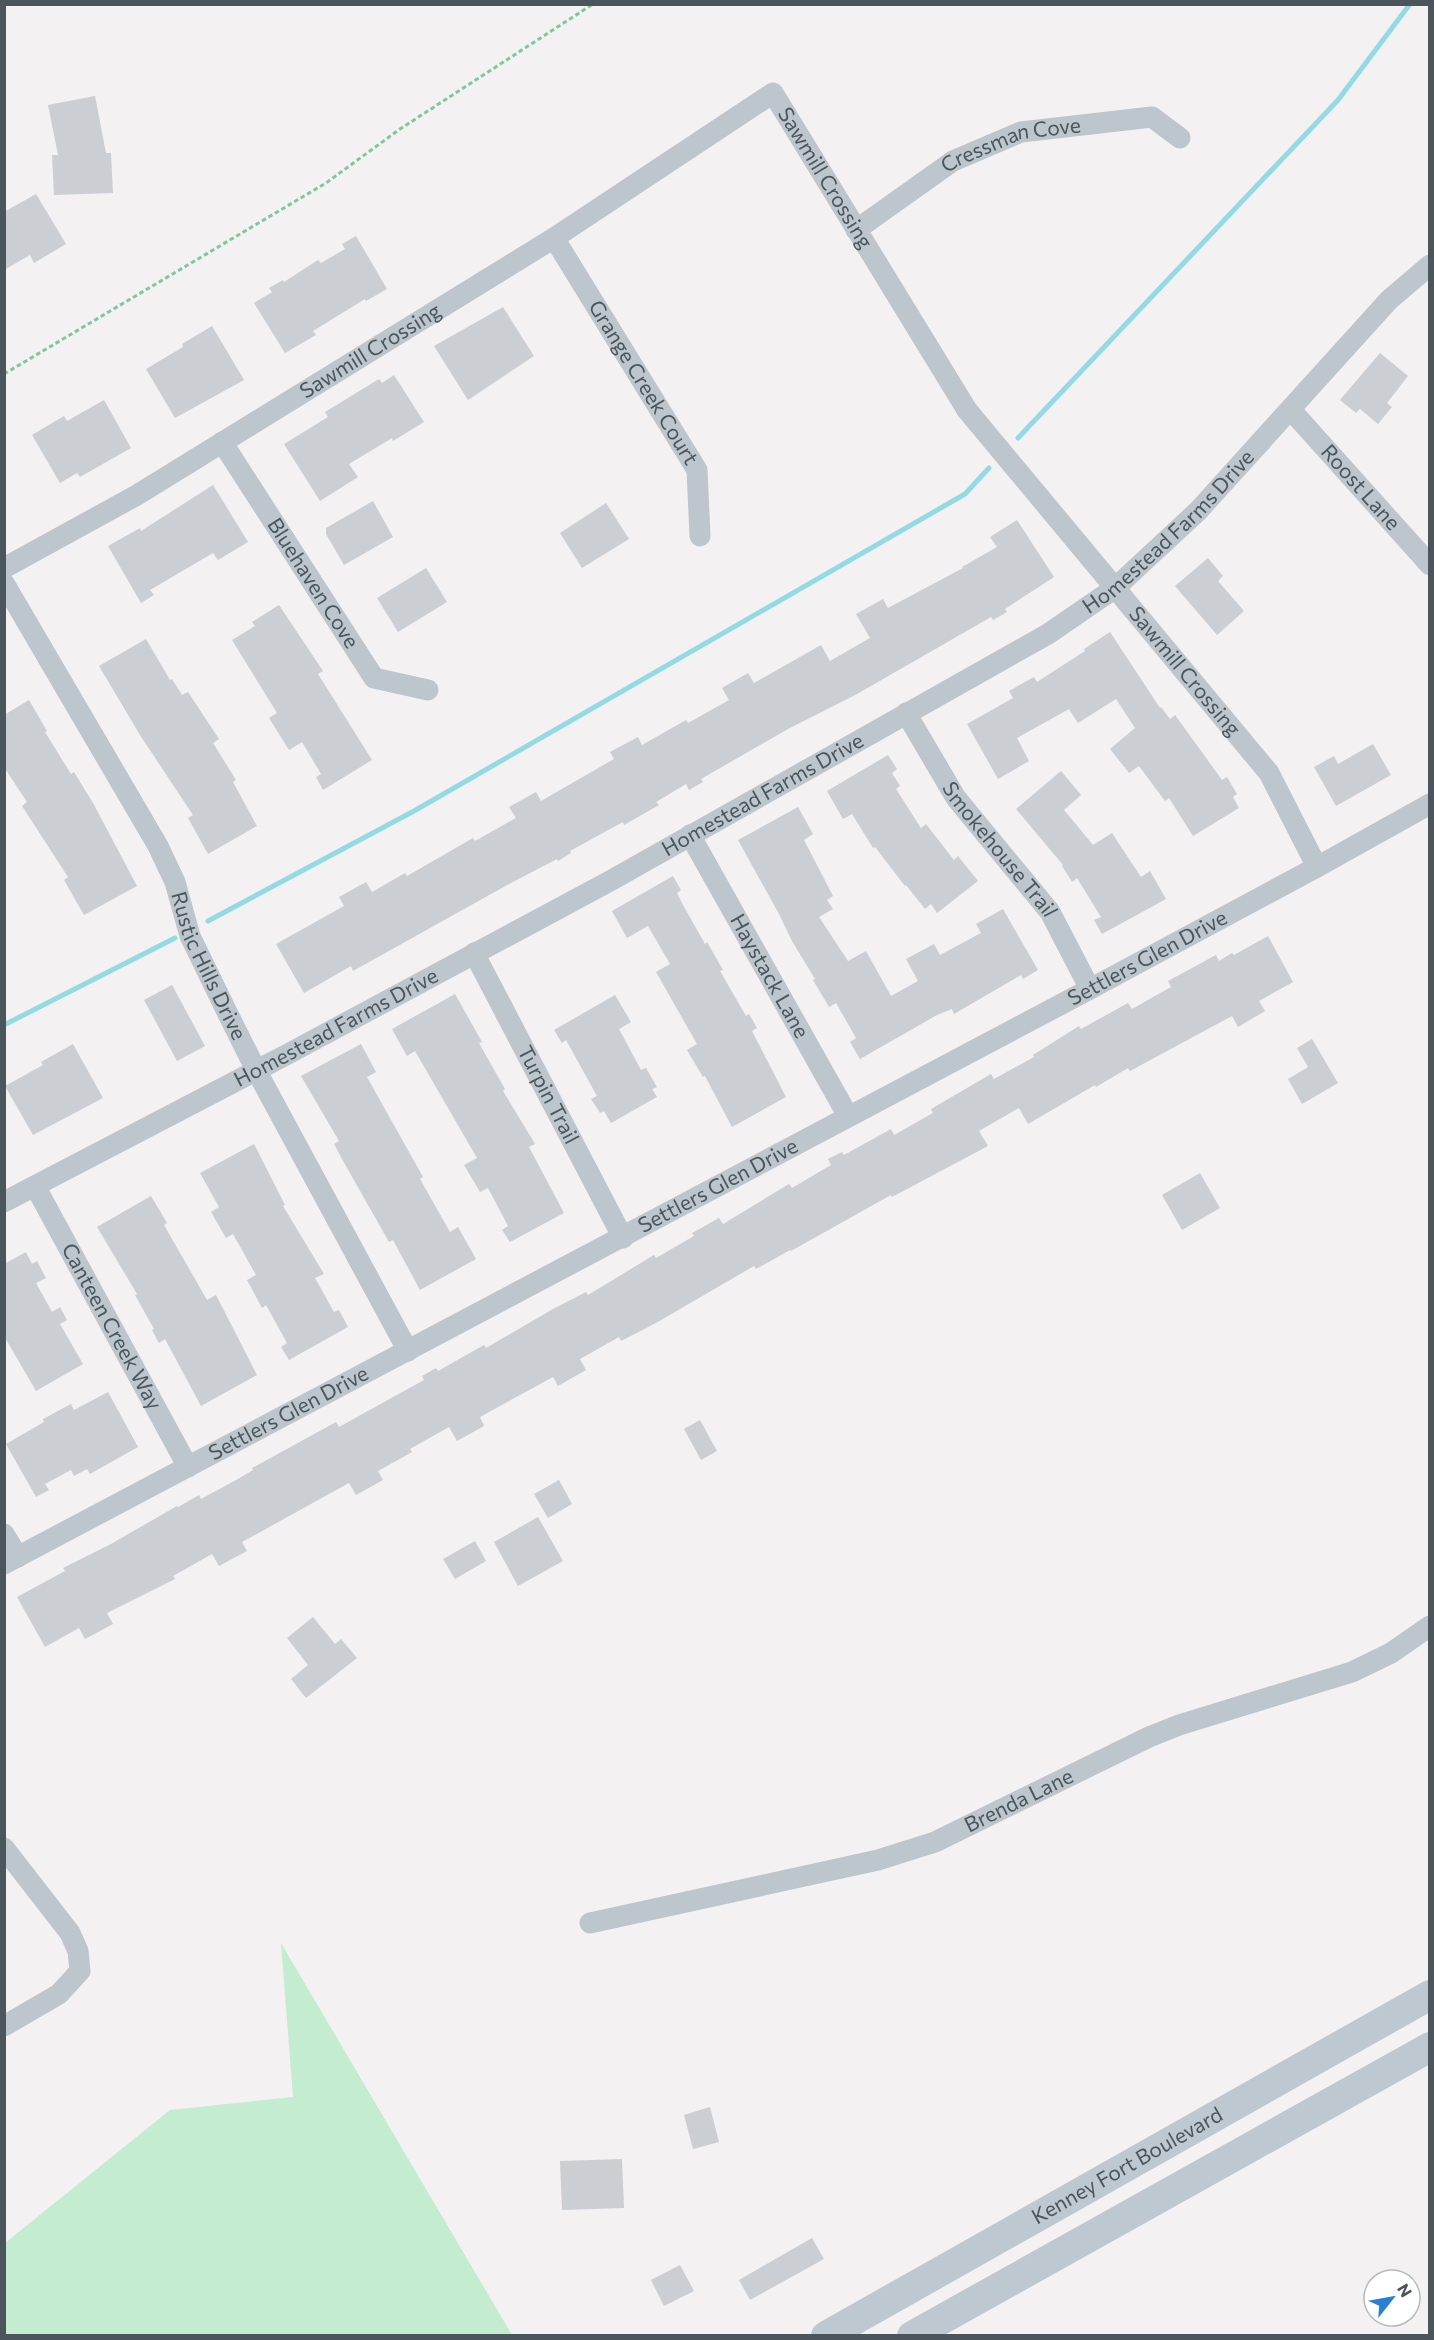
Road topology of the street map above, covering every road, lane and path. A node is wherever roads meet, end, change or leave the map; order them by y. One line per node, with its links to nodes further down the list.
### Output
1 (593, 4): 6 (path)
2 (1180, 138): 3 (street, Cressman Cove)
3 (856, 230): 4 (street, Sawmill Crossing); 13 (street, Sawmill Crossing)
4 (554, 238): 8 (street, Sawmill Crossing); 9 (street, Grange Creek Court)
5 (1430, 265): 7 (street, Homestead Farms Drive)
6 (4, 374)
7 (1291, 410): 10 (street, Roost Lane); 13 (street, Homestead Farms Drive)
8 (222, 442): 11 (street, Sawmill Crossing); 14 (street, Bluehaven Cove)
9 (700, 536)
10 (1430, 564)
11 (4, 568)
12 (4, 583): 21 (street, Rustic Hills Drive)
13 (1115, 588): 15 (street, Homestead Farms Drive); 18 (street, Sawmill Crossing)
14 (428, 690)
15 (906, 713): 17 (street, Homestead Farms Drive); 20 (street, Smokehouse Trail)
16 (1430, 804): 18 (street, Settlers Glen Drive)
17 (690, 835): 19 (street, Homestead Farms Drive); 22 (street, Haystack Lane)
18 (1317, 867): 20 (street, Settlers Glen Drive)
19 (474, 953): 21 (street, Homestead Farms Drive); 25 (street, Turpin Trail)
20 (1090, 989): 22 (street, Settlers Glen Drive)
21 (256, 1070): 23 (street, Homestead Farms Drive); 26 (street, Rustic Hills Drive)
22 (848, 1116): 25 (street, Settlers Glen Drive)
23 (35, 1186): 24 (street, Homestead Farms Drive); 27 (street, Canteen Creek Way)
24 (4, 1202)
25 (623, 1238): 26 (street, Settlers Glen Drive)
26 (408, 1351): 27 (street, Settlers Glen Drive)
27 (188, 1467): 29 (street, Settlers Glen Drive)
28 (4, 1534): 29 (street)
29 (11, 1561)
30 (1430, 1626): 32 (street, Brenda Lane)
31 (4, 1848): 34 (street)
32 (590, 1923)
33 (1430, 1995): 36 (main road, Kenney Fort Boulevard)
34 (4, 2026)
35 (1430, 2047): 37 (main road, Kenney Fort Boulevard)
36 (826, 2336)
37 (912, 2336)

